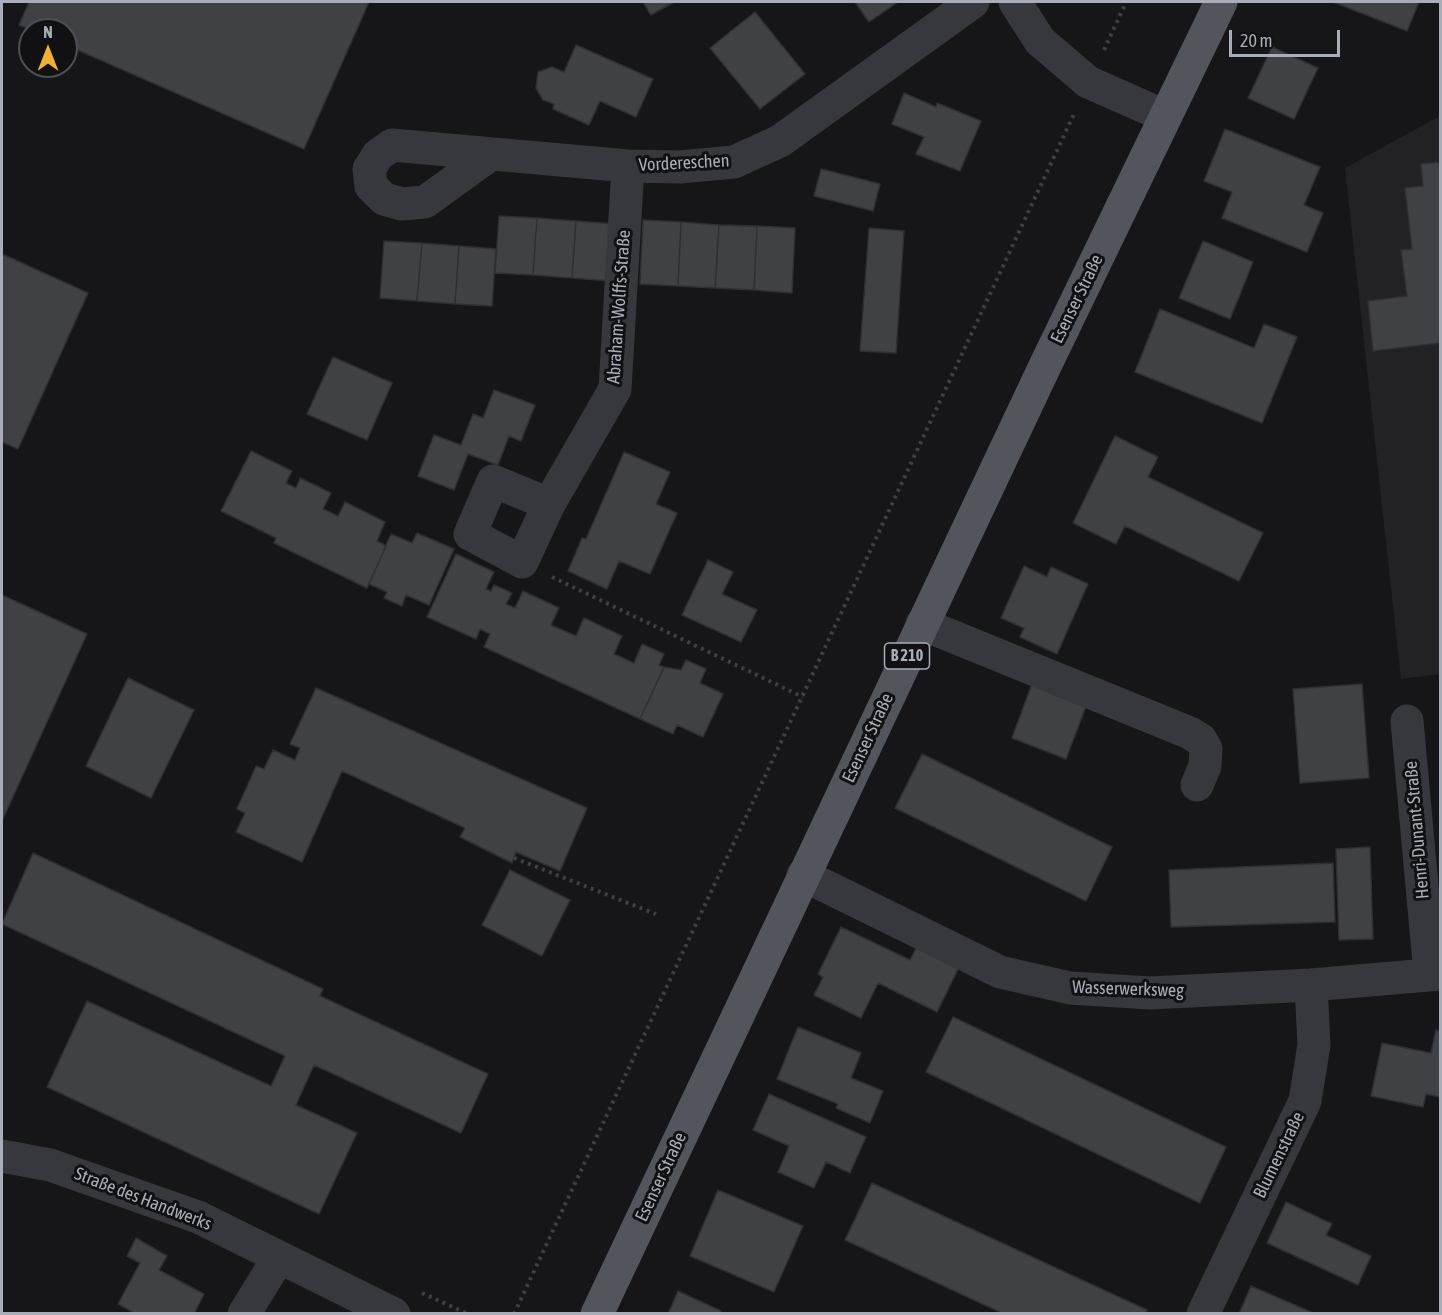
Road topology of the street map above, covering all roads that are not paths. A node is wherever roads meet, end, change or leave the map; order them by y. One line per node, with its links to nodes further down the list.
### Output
1 (973, 2): 6 (street, Vordereschen)
2 (1015, 2): 4 (street)
3 (1221, 2): 4 (main road, Esenser Straße / B 210)
4 (1165, 116): 8 (main road, Esenser Straße / B 210)
5 (490, 155): 6 (street, Vordereschen)
6 (628, 166): 7 (street, Abraham-Wolffs-Straße)
7 (549, 504): 7 (street, Abraham-Wolffs-Straße)
8 (922, 624): 10 (street); 11 (main road, Esenser Straße / B 210)
9 (1407, 721): 12 (street, Henri-Dunant-Straße)
10 (1197, 785)
11 (803, 874): 13 (street, Wasserwerksweg); 18 (main road, Esenser Straße / B 210)
12 (1435, 974): 13 (street, Wasserwerksweg)
13 (1311, 985): 19 (street, Blumenstraße)
14 (2, 1156): 15 (street, Straße des Handwerks)
15 (279, 1257): 16 (street); 17 (street, Straße des Handwerks)
16 (244, 1314)
17 (394, 1314)
18 (597, 1314)
19 (1203, 1314)

